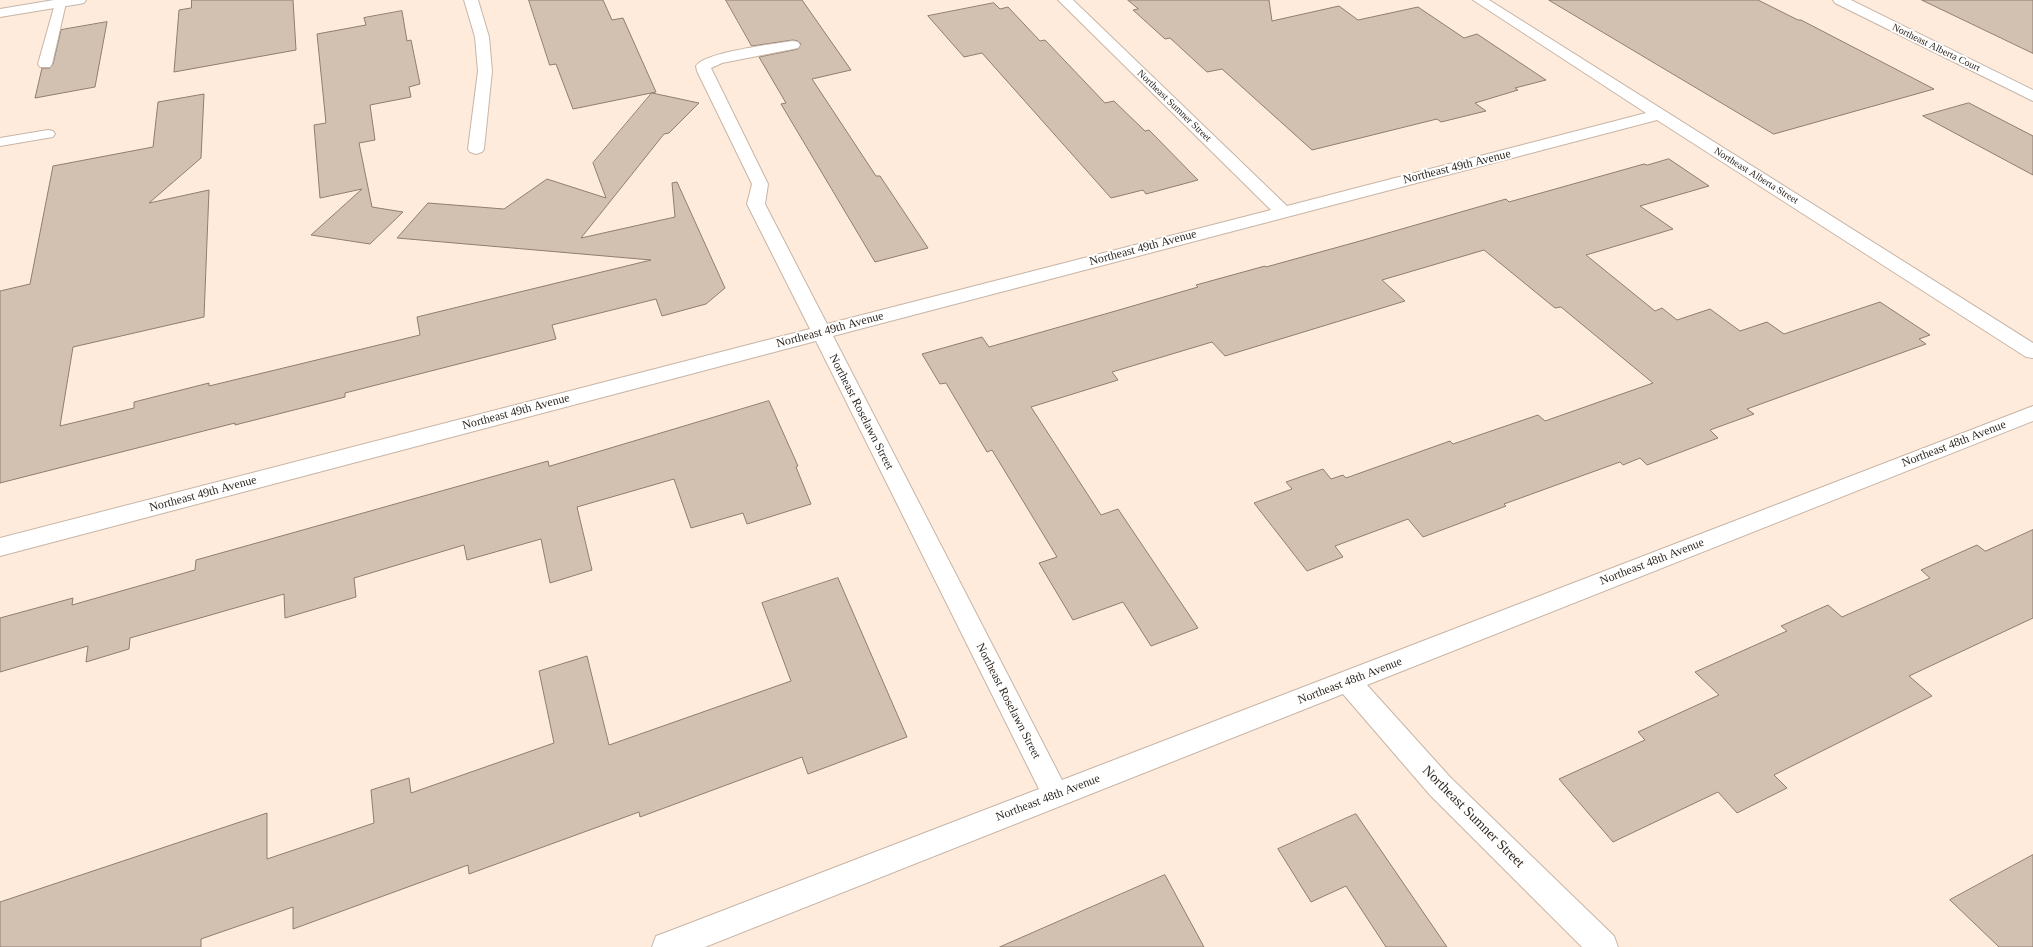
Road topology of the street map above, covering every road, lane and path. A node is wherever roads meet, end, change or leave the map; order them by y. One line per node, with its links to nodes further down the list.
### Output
1 (79, 0): 6 (street)
2 (471, 0): 14 (street)
3 (1065, 0): 15 (street, Northeast Sumner Street)
4 (1480, 0): 11 (street, Northeast Alberta Street)
5 (1840, 0): 10 (street, Northeast Alberta Court)
6 (60, 3): 7 (street); 9 (lane)
7 (0, 13)
8 (793, 45): 16 (street, Northeast Roselawn Street)
9 (45, 64)
10 (2033, 96)
11 (1660, 114): 15 (street, Northeast 49th Avenue); 17 (street, Northeast Alberta Street)
12 (48, 134): 13 (lane)
13 (0, 142)
14 (476, 149)
15 (1282, 211): 16 (street, Northeast 49th Avenue)
16 (821, 332): 19 (street, Northeast 49th Avenue); 21 (street, Northeast Roselawn Street)
17 (2033, 352)
18 (2033, 413): 20 (street, Northeast 48th Avenue)
19 (0, 547)
20 (1348, 682): 21 (street, Northeast 48th Avenue); 23 (street, Northeast Sumner Street)
21 (1056, 795): 22 (street, Northeast 48th Avenue)
22 (667, 947)
23 (1603, 947)

